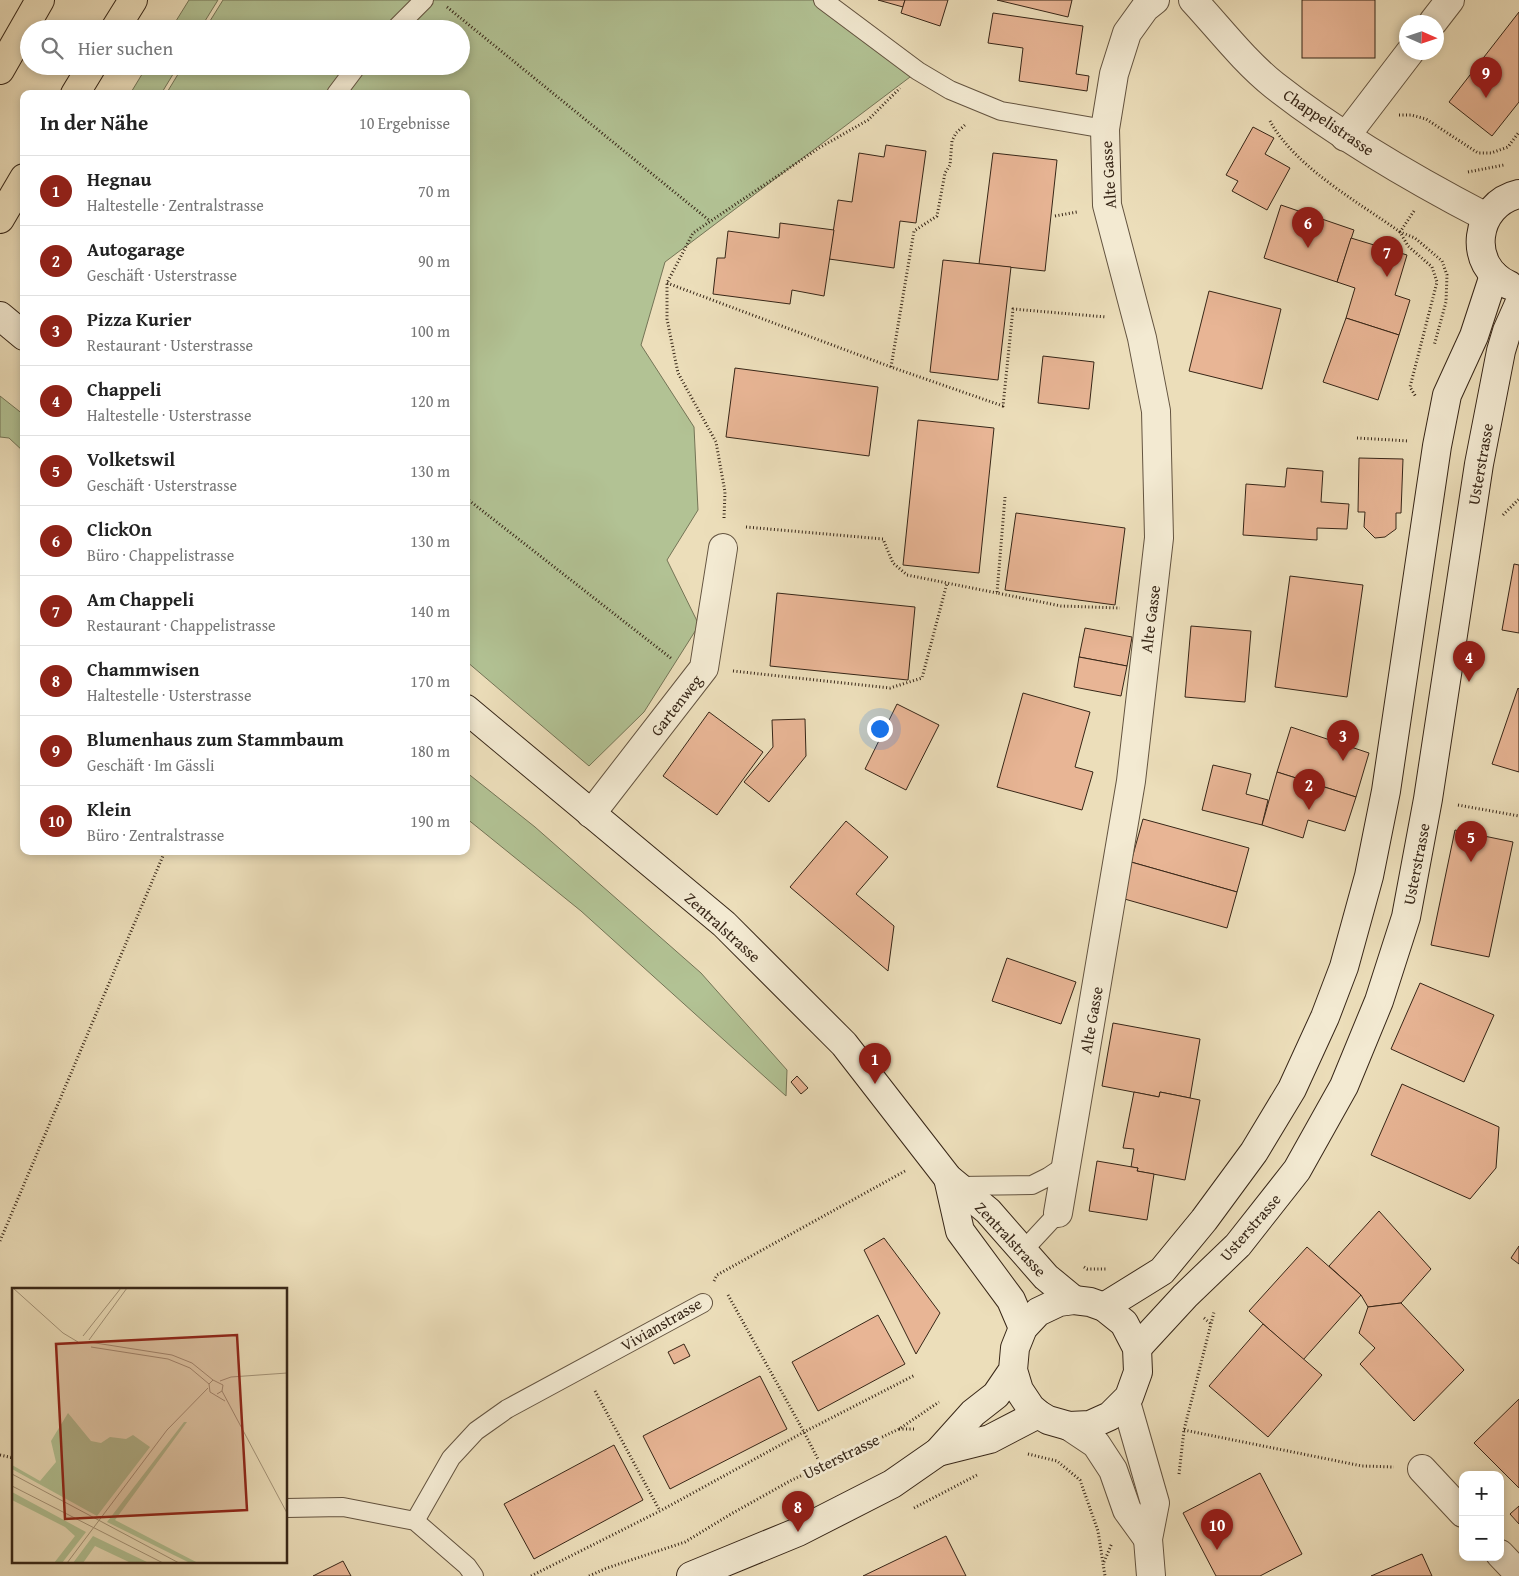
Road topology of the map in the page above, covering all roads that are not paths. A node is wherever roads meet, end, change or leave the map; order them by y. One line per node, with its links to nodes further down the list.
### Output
1 (40, 0): 9 (highway)
2 (133, 0): 10 (highway)
3 (424, 0): 11 (lane)
4 (823, 0): 19 (lane)
5 (1155, 0): 19 (main road, Alte Gasse)
6 (1193, 0): 20 (main road, Chappelistrasse)
7 (1450, 0): 8 (main road)
8 (1438, 15)
9 (29, 20)
10 (121, 20)
11 (404, 20)
12 (20, 35): 14 (highway)
13 (1404, 60): 20 (main road)
14 (0, 70)
15 (87, 75): 17 (highway)
16 (350, 75): 18 (lane)
17 (77, 90)
18 (339, 90)
19 (1105, 130): 33 (main road, Alte Gasse)
20 (1345, 137): 23 (main road, Chappelistrasse)
21 (20, 185): 24 (highway)
22 (1519, 194): 23 (main road)
23 (1486, 217): 25 (main road)
24 (0, 219)
25 (1494, 275): 26 (main road); 39 (main road)
26 (1519, 289)
27 (1519, 304): 41 (main road, Usterstrasse)
28 (0, 316): 29 (main road)
29 (20, 333)
30 (724, 537): 32 (main road, Gartenweg)
31 (470, 712): 32 (main road, Zentralstrasse)
32 (591, 814): 34 (main road, Zentralstrasse)
33 (1066, 1165): 34 (lane); 35 (main road, Alte Gasse)
34 (953, 1182): 37 (main road, Zentralstrasse); 40 (main road, Zentralstrasse)
35 (1058, 1213): 36 (lane, Alte Gasse)
36 (1032, 1241)
37 (1074, 1300): 39 (main road); 40 (main road)
38 (703, 1303): 50 (lane, Vivianstrasse)
39 (1104, 1307): 41 (main road)
40 (1023, 1328): 42 (main road)
41 (1137, 1348): 43 (main road)
42 (1013, 1370): 44 (main road); 46 (main road)
43 (1126, 1402): 45 (main road); 51 (main road)
44 (1038, 1414): 45 (main road); 46 (main road)
45 (1069, 1426): 51 (main road)
46 (938, 1452): 55 (main road)
47 (1422, 1469): 49 (main road)
48 (288, 1508): 50 (lane)
49 (1459, 1509)
50 (415, 1522): 54 (lane)
51 (1148, 1539): 56 (main road)
52 (1504, 1558): 53 (main road)
53 (1519, 1574)
54 (474, 1576)
55 (691, 1576)
56 (1151, 1576)

